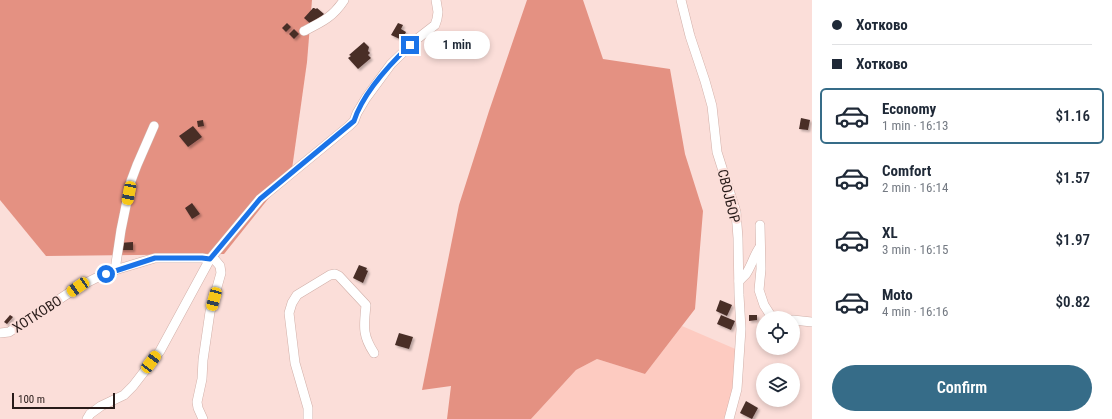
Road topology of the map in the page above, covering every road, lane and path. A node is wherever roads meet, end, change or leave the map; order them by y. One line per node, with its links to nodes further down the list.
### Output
1 (344, 0): 4 (street)
2 (436, 0): 8 (street)
3 (681, 0): 10 (street, СВОЈБОР)
4 (304, 31)
5 (154, 126): 9 (street)
6 (760, 225): 7 (street)
7 (760, 247): 10 (street); 11 (street)
8 (210, 259): 9 (street, ХОТКОВО); 16 (street); 17 (street)
9 (115, 270): 14 (street, ХОТКОВО)
10 (739, 281): 19 (street, СВОЈБОР)
11 (768, 311)
12 (800, 321): 13 (street)
13 (812, 322)
14 (0, 333)
15 (374, 353): 18 (street)
16 (87, 419)
17 (203, 419)
18 (308, 419)
19 (729, 419)

